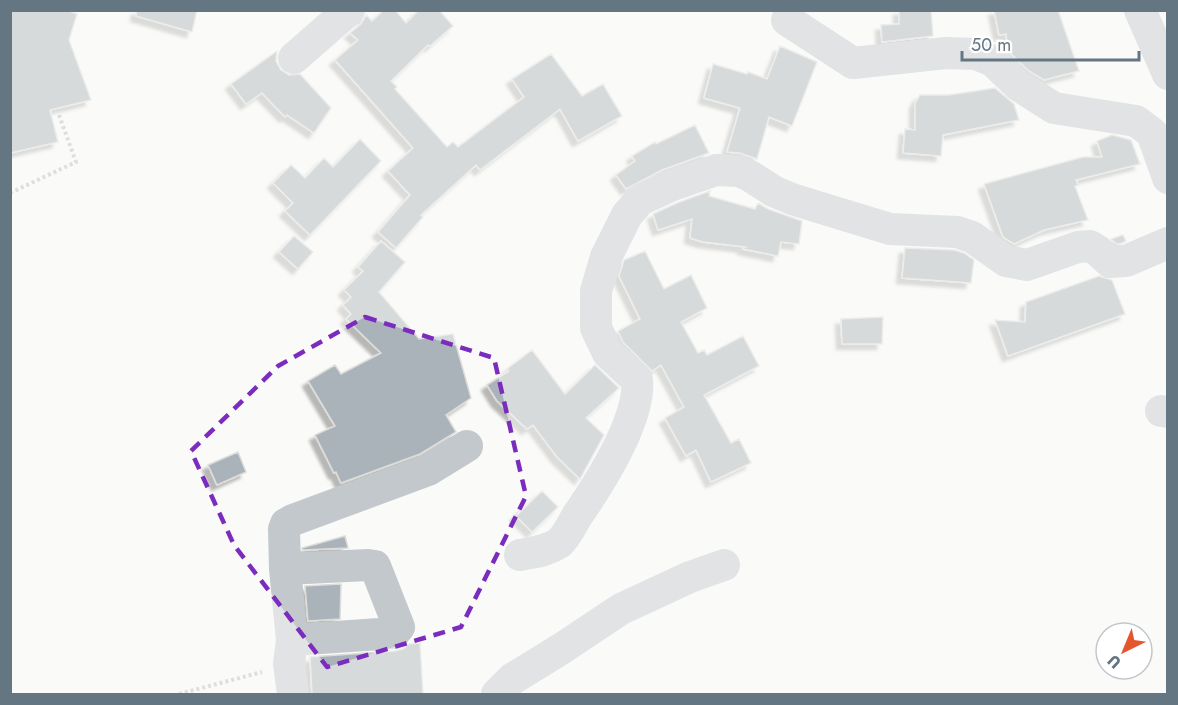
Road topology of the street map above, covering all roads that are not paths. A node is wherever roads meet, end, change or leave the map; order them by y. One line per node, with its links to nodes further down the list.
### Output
1 (349, 10): 4 (street)
2 (1140, 10): 5 (street)
3 (787, 20): 6 (street)
4 (294, 58)
5 (1167, 74)
6 (1167, 178)
7 (1167, 243): 9 (street)
8 (467, 446): 11 (street)
9 (520, 555)
10 (724, 565): 14 (street)
11 (285, 569): 12 (street); 12 (street)
12 (291, 652): 13 (street)
13 (293, 694)
14 (497, 694)

